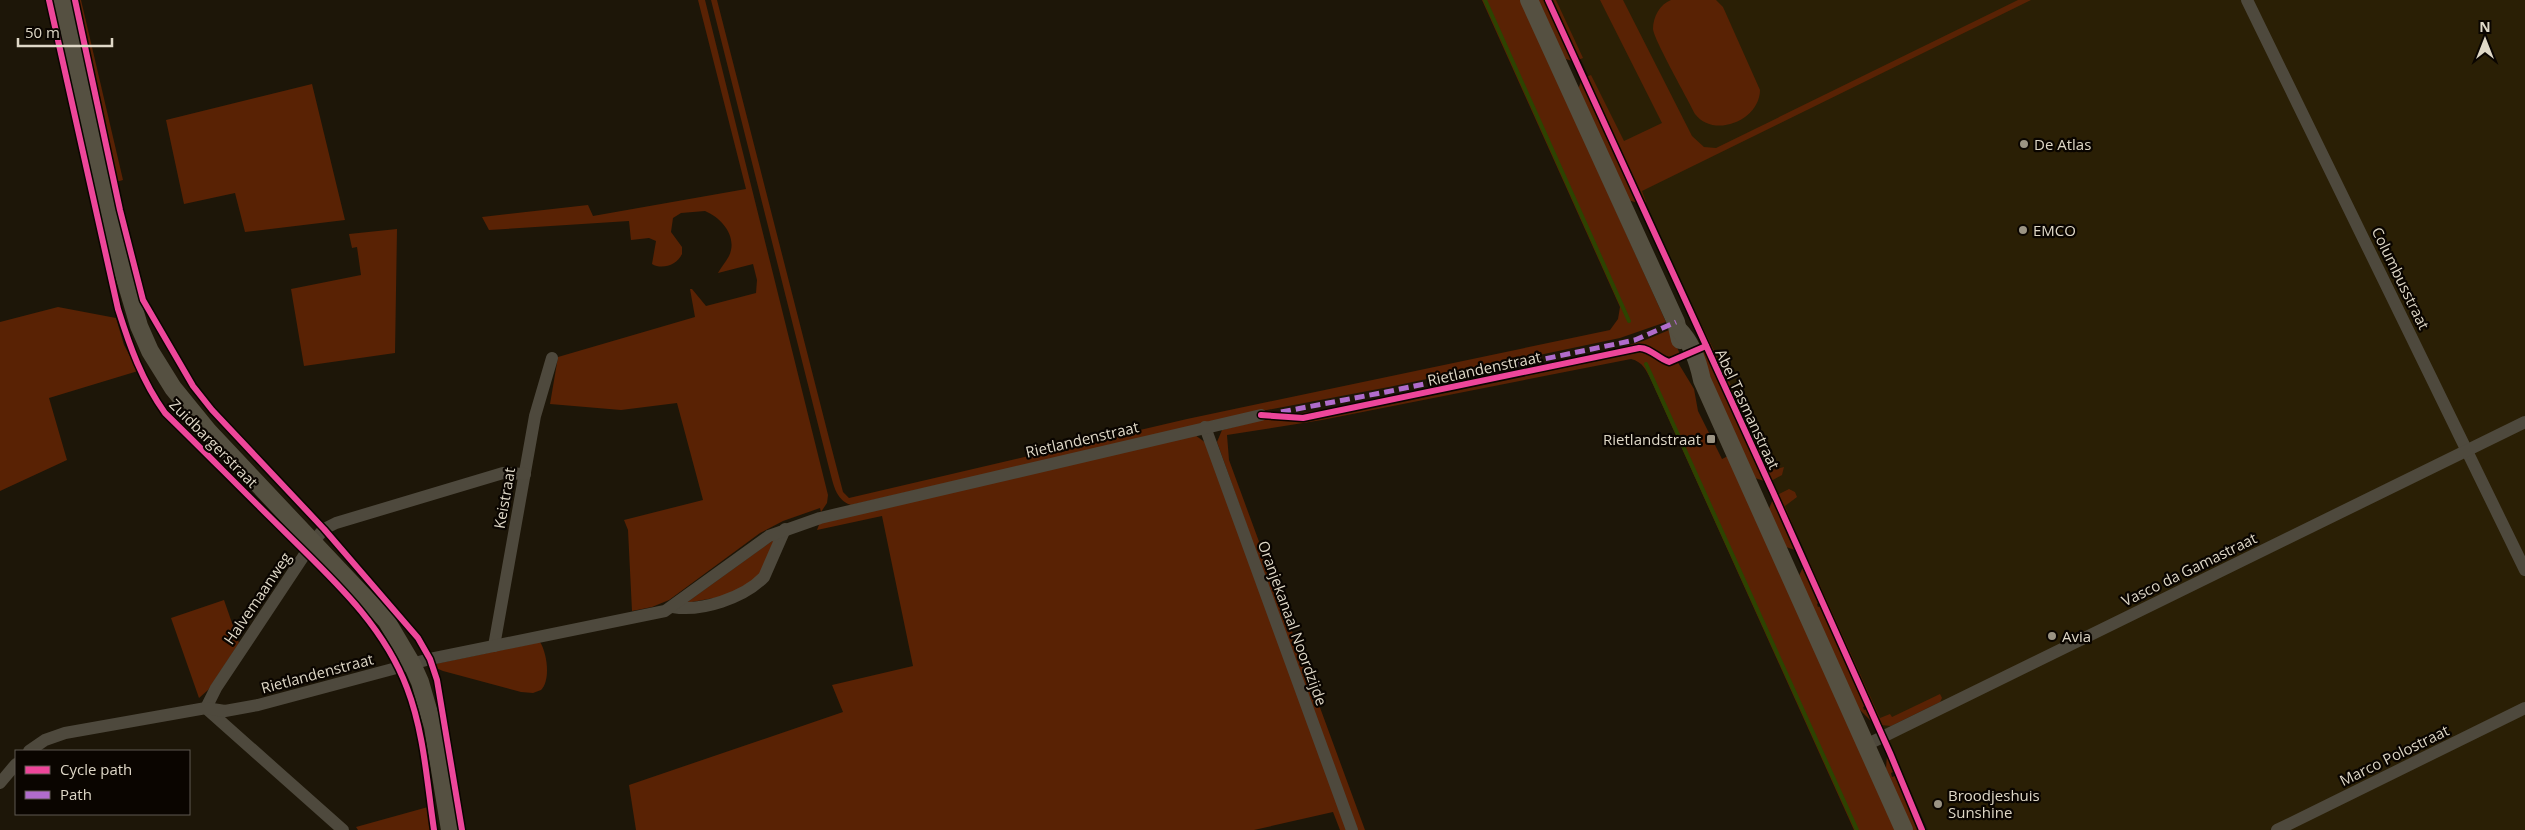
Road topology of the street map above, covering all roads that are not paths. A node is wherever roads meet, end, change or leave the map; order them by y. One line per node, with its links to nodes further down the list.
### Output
1 (62, 0): 11 (street, Zuidbargerstraat)
2 (1528, 0): 18 (street, Abel Tasmanstraat)
3 (2247, 0): 8 (street, Columbusstraat)
4 (552, 358): 9 (street, Keistraat)
5 (1261, 415): 7 (street, Rietlandenstraat)
6 (2525, 422): 8 (street, Vasco da Gamastraat)
7 (1205, 427): 10 (street, Rietlandenstraat); 24 (street, Oranjekanaal Noordzijde)
8 (2466, 450): 12 (street, Columbusstraat); 18 (street, Vasco da Gamastraat)
9 (525, 474): 11 (street, Halvemaanweg); 14 (street, Keistraat)
10 (785, 529): 13 (street, Rietlandenstraat); 13 (street, Rietlandenstraat)
11 (313, 542): 15 (street, Zuidbargerstraat); 16 (street, Halvemaanweg)
12 (2525, 570)
13 (673, 607): 14 (street, Rietlandenstraat)
14 (494, 646): 15 (street, Rietlandenstraat)
15 (412, 664): 16 (street, Rietlandenstraat); 23 (street, Zuidbargerstraat)
16 (206, 708): 19 (street, Rietlandenstraat); 22 (street)
17 (2525, 708): 26 (street, Marco Polostraat)
18 (1866, 745): 25 (street, Abel Tasmanstraat)
19 (31, 750)
20 (15, 765): 21 (street)
21 (0, 783)
22 (343, 830)
23 (450, 830)
24 (1352, 830)
25 (1904, 830)
26 (2277, 830)

